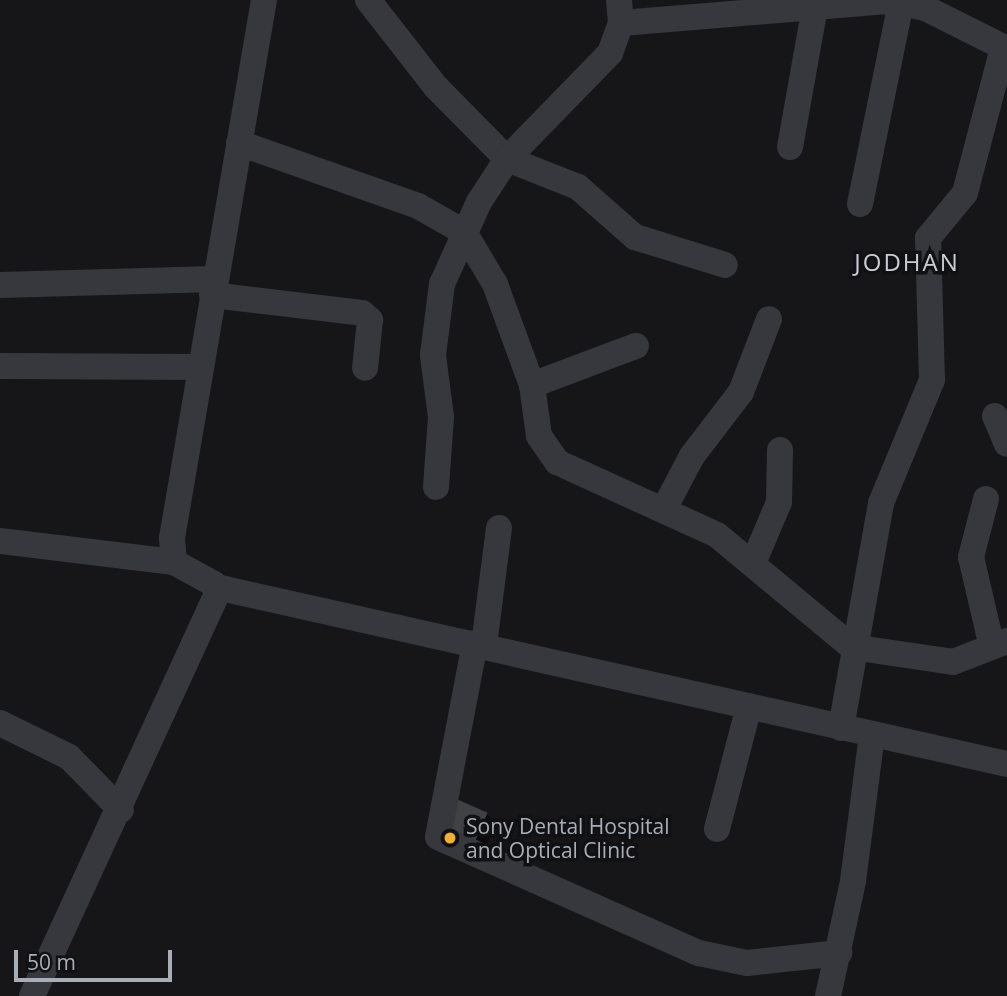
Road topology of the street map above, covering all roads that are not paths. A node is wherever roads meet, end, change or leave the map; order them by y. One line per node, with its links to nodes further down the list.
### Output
1 (264, 0): 8 (street)
2 (368, 0): 6 (street)
3 (901, 3): 4 (street); 7 (street); 11 (street)
4 (815, 6): 5 (street); 9 (street)
5 (620, 11): 10 (street)
6 (384, 12): 10 (street)
7 (1005, 48): 35 (street)
8 (239, 143): 12 (street); 15 (street)
9 (790, 147)
10 (507, 159): 12 (street); 13 (street)
11 (860, 204)
12 (464, 232): 21 (street); 25 (street)
13 (725, 265)
14 (0, 285): 15 (street)
15 (213, 287): 19 (street); 20 (street)
16 (769, 319): 27 (street)
17 (636, 346): 21 (street)
18 (0, 366): 19 (street)
19 (201, 367): 31 (street)
20 (365, 368)
21 (532, 385): 27 (street)
22 (995, 416): 23 (street)
23 (1007, 443)
24 (780, 450): 30 (street)
25 (436, 487)
26 (986, 499): 34 (street)
27 (664, 509): 30 (street)
28 (499, 528): 33 (street)
29 (0, 541): 31 (street)
30 (754, 561): 35 (street)
31 (174, 562): 32 (street)
32 (216, 587): 33 (street); 41 (street)
33 (479, 644): 36 (street); 43 (street)
34 (999, 644): 35 (street)
35 (852, 647): 38 (street)
36 (749, 706): 38 (street); 42 (street)
37 (0, 723): 41 (street)
38 (841, 728): 39 (street)
39 (872, 735): 40 (street); 43 (street)
40 (1007, 764)
41 (121, 810): 44 (street)
42 (717, 829)
43 (839, 953): 45 (street)
44 (32, 996)
45 (828, 996)

